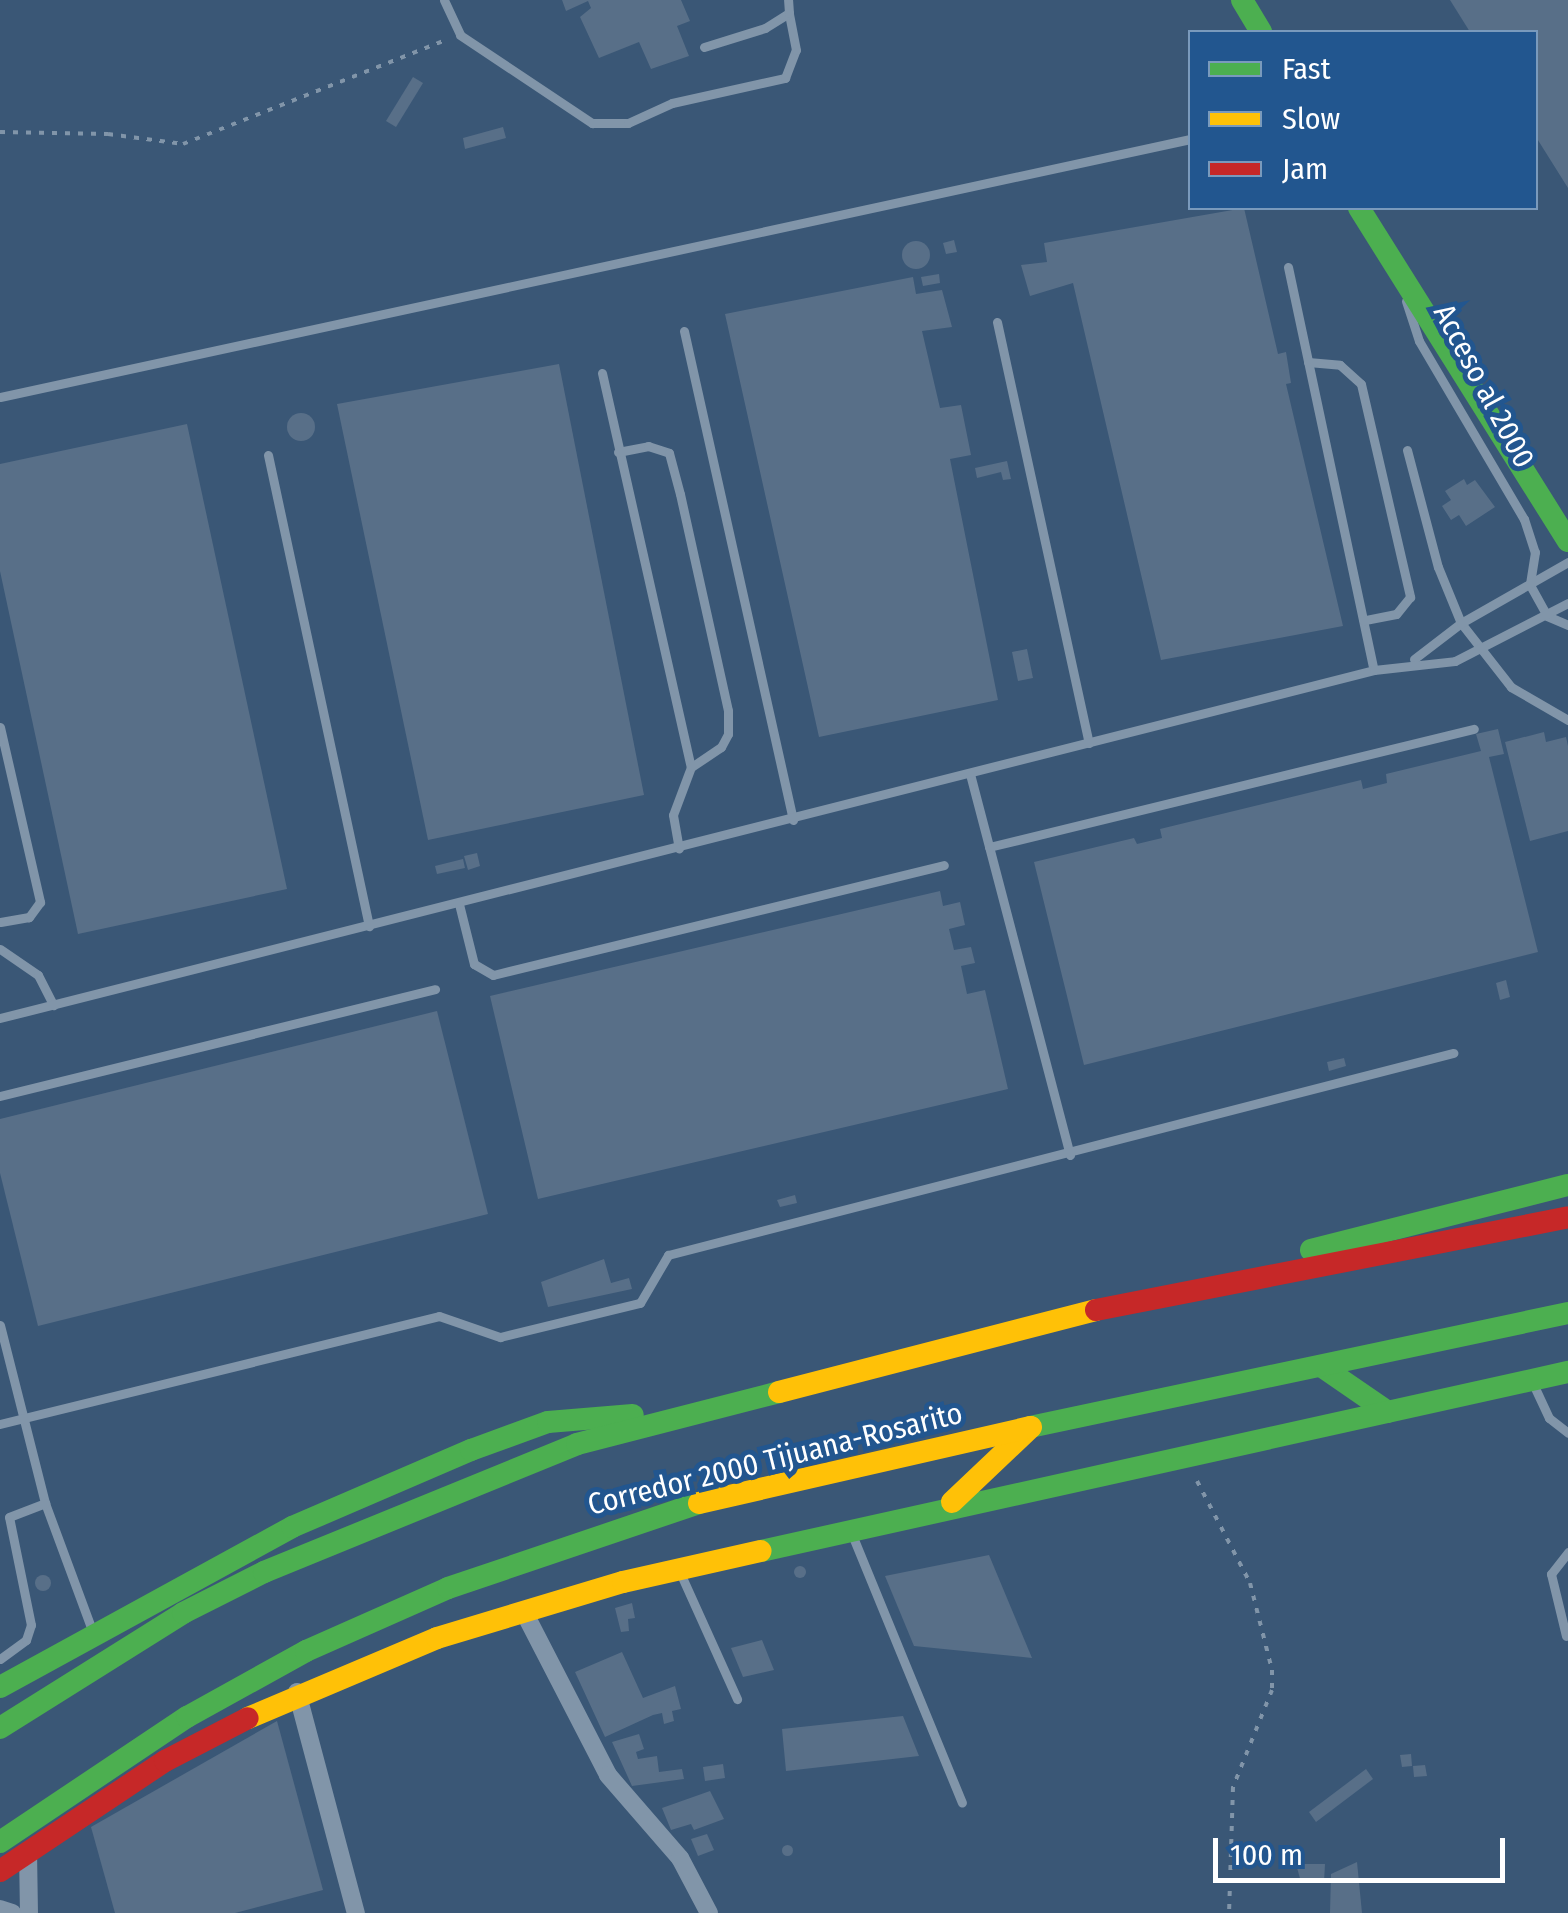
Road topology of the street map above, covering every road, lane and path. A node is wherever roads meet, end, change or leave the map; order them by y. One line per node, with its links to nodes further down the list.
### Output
1 (444, 0): 6 (lane)
2 (788, 0): 4 (lane)
3 (1247, 4): 5 (main road)
4 (789, 14): 6 (lane); 7 (lane)
5 (1260, 30)
6 (460, 35): 8 (path)
7 (704, 47)
8 (0, 132)
9 (1188, 139): 17 (lane)
10 (1360, 210): 12 (main road, Acceso al 2000)
11 (1288, 268): 15 (lane)
12 (1396, 270): 21 (main road, Acceso al 2000); 23 (lane, Acceso al 2000)
13 (997, 322): 35 (lane)
14 (684, 331): 40 (lane)
15 (1308, 362): 26 (lane); 26 (lane)
16 (602, 373): 19 (lane)
17 (0, 397)
18 (1407, 450): 27 (lane)
19 (618, 452): 36 (lane); 36 (lane)
20 (268, 455): 46 (lane)
21 (1568, 540)
22 (1568, 562): 23 (lane)
23 (1530, 586): 25 (lane); 27 (lane)
24 (1568, 603): 25 (lane)
25 (1547, 616): 28 (lane); 29 (lane)
26 (1364, 620): 31 (lane)
27 (1461, 623): 29 (lane); 30 (lane)
28 (1568, 625)
29 (1482, 652): 30 (lane); 32 (lane)
30 (1412, 661): 31 (lane)
31 (1374, 670): 35 (lane)
32 (1568, 720)
33 (0, 727): 38 (lane)
34 (1474, 729): 41 (lane)
35 (1089, 743): 37 (lane)
36 (690, 767): 42 (lane)
37 (970, 774): 40 (lane); 41 (lane)
38 (14, 787): 39 (lane); 45 (lane)
39 (0, 790)
40 (792, 820): 42 (lane)
41 (989, 846): 53 (lane)
42 (679, 848): 44 (lane)
43 (944, 865): 44 (lane)
44 (459, 904): 46 (lane)
45 (0, 922)
46 (369, 926): 49 (lane)
47 (0, 948): 49 (lane)
48 (435, 989): 52 (lane)
49 (54, 1005): 50 (lane)
50 (0, 1018)
51 (1453, 1053): 53 (lane)
52 (0, 1096)
53 (1070, 1155): 64 (lane)
54 (1568, 1186): 56 (main road)
55 (1568, 1217): 56 (main road, Corredor 2000 Tijuana-Rosarito)
56 (1105, 1308): 63 (main road, Corredor 2000 Tijuana-Rosarito)
57 (1568, 1313): 59 (main road, Corredor 2000 Tijuana-Rosarito)
58 (0, 1325): 64 (lane)
59 (1322, 1366): 62 (main road); 66 (main road, Corredor 2000 Tijuana-Rosarito)
60 (1568, 1372): 61 (main road)
61 (1532, 1380): 62 (main road); 67 (lane)
62 (1388, 1412): 68 (main road)
63 (665, 1417): 75 (main road); 81 (main road, Corredor 2000 Tijuana-Rosarito)
64 (22, 1419): 65 (lane); 69 (lane)
65 (0, 1424)
66 (1031, 1427): 70 (main road); 83 (main road, Corredor 2000 Tijuana-Rosarito)
67 (1568, 1432)
68 (1183, 1456): 70 (main road); 91 (path)
69 (45, 1503): 75 (lane); 77 (lane)
70 (944, 1508): 71 (main road)
71 (850, 1530): 73 (main road); 82 (lane)
72 (1568, 1552): 76 (lane)
73 (678, 1570): 74 (main road); 80 (lane)
74 (524, 1612): 79 (main road); 90 (street)
75 (94, 1632): 78 (main road)
76 (1566, 1636)
77 (0, 1659)
78 (0, 1688)
79 (297, 1692): 84 (main road); 89 (street)
80 (736, 1699)
81 (0, 1728)
82 (962, 1803)
83 (0, 1842)
84 (28, 1851): 85 (main road); 88 (street)
85 (0, 1871)
86 (0, 1909): 87 (street)
87 (12, 1913)
88 (29, 1913)
89 (356, 1913)
90 (709, 1913)
91 (1229, 1913)

